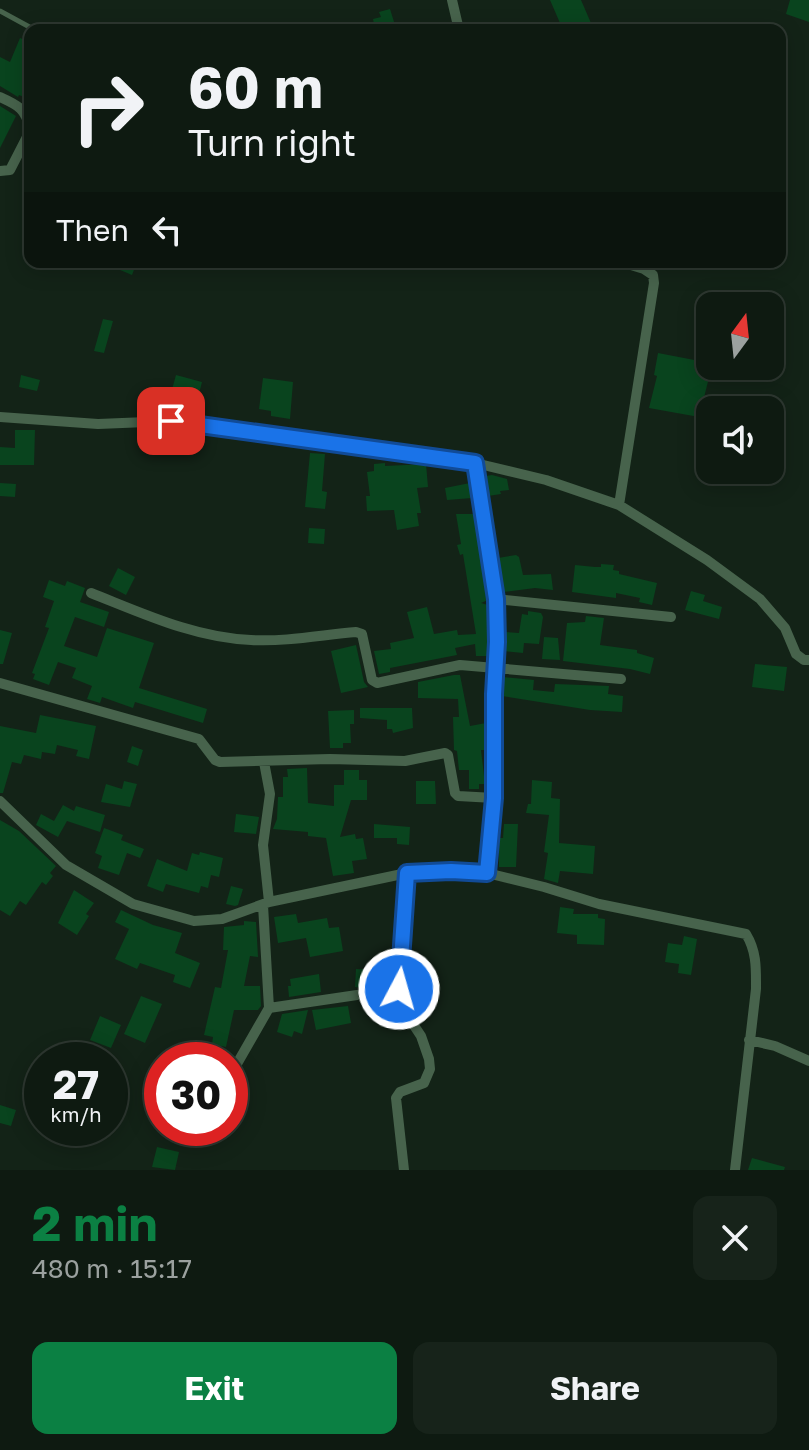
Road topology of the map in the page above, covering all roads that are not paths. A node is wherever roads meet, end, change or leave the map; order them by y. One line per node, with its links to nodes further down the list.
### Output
1 (452, 0): 4 (street)
2 (0, 11): 3 (lane)
3 (24, 24)
4 (458, 24)
5 (0, 97): 6 (street)
6 (24, 111)
7 (24, 142): 8 (street)
8 (0, 171)
9 (641, 268): 12 (street)
10 (0, 417): 11 (street)
11 (475, 463): 12 (street); 14 (street)
12 (619, 505): 16 (street)
13 (91, 593): 17 (street)
14 (496, 599): 15 (street); 17 (street)
15 (671, 617)
16 (809, 660)
17 (496, 669): 18 (street); 21 (street)
18 (621, 679)
19 (0, 683): 20 (street)
20 (264, 762): 21 (street); 25 (street)
21 (494, 798): 24 (street)
22 (0, 801): 25 (street)
23 (407, 873): 24 (street); 25 (street); 31 (street)
24 (487, 873): 28 (street)
25 (266, 904): 27 (street)
26 (357, 995): 27 (street)
27 (269, 1008): 29 (street)
28 (749, 1040): 30 (street); 32 (street)
29 (248, 1045)
30 (809, 1061)
31 (404, 1170)
32 (735, 1170)

